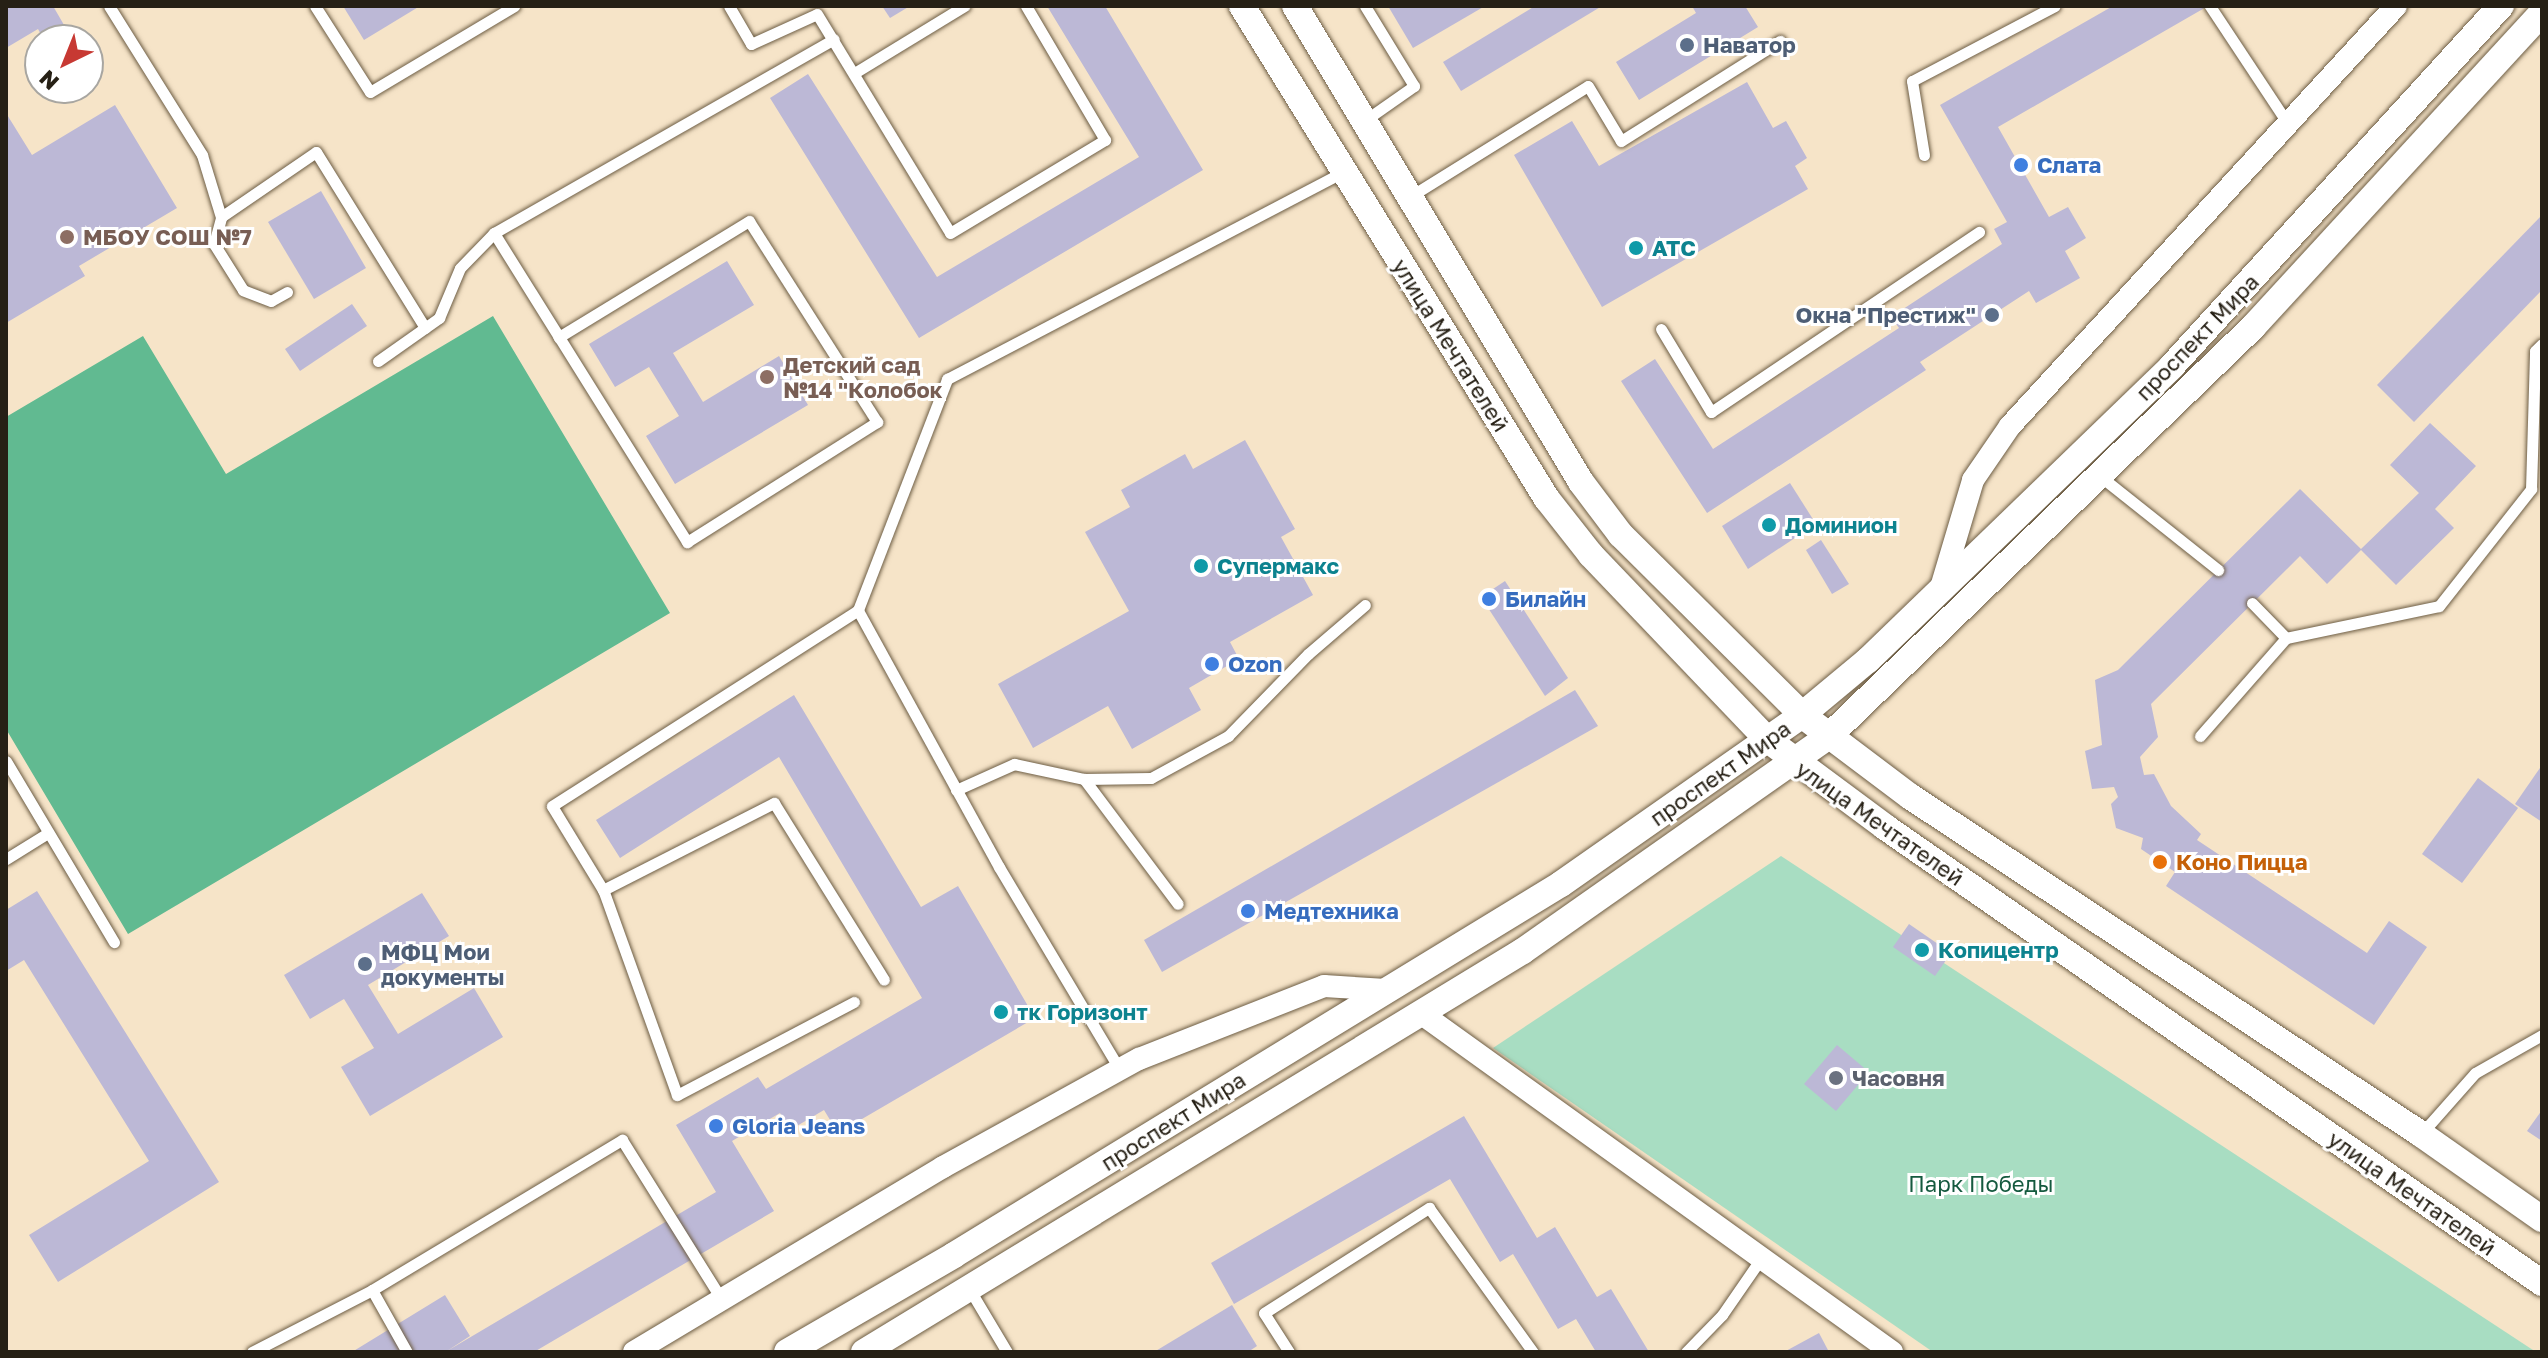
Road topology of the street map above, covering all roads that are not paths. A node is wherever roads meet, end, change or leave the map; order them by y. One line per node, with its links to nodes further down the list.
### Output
1 (109, 6): 24 (lane)
2 (315, 6): 3 (lane)
3 (514, 6)
4 (729, 6): 14 (lane)
5 (964, 6): 18 (lane)
6 (1026, 6): 18 (lane)
7 (1242, 6): 22 (street, улица Мечтателей)
8 (1295, 6): 19 (street, улица Мечтателей)
9 (1365, 6): 19 (lane)
10 (2055, 6): 21 (lane)
11 (2210, 6): 20 (lane)
12 (2396, 6): 20 (street)
13 (2501, 6): 35 (street, проспект Мира)
14 (818, 10): 16 (lane)
15 (2542, 13): 33 (street, проспект Мира)
16 (834, 39): 18 (lane); 26 (lane)
17 (1780, 41): 23 (lane)
18 (856, 72)
19 (1364, 121): 23 (street, улица Мечтателей)
20 (2288, 124): 35 (street)
21 (1924, 155)
22 (1343, 172): 38 (lane); 43 (street, улица Мечтателей)
23 (1411, 196): 40 (street, улица Мечтателей)
24 (221, 217): 27 (lane); 28 (lane)
25 (1979, 232): 29 (lane)
26 (494, 233): 28 (lane); 30 (lane)
27 (287, 292)
28 (425, 328): 32 (lane)
29 (1661, 329)
30 (559, 337): 30 (lane)
31 (2542, 344): 39 (lane)
32 (378, 361)
33 (2100, 476): 34 (lane); 42 (street, проспект Мира)
34 (2218, 570)
35 (1940, 591): 40 (street, проспект Мира)
36 (2252, 603): 39 (lane)
37 (1365, 605): 46 (lane)
38 (858, 610): 47 (lane); 50 (lane)
39 (2286, 638): 41 (lane)
40 (1802, 715): 42 (street, улица Мечтателей); 43 (street, проспект Мира)
41 (2200, 736)
42 (1828, 737): 45 (street, проспект Мира); 59 (street, улица Мечтателей)
43 (1768, 740): 45 (street, улица Мечтателей); 54 (street, проспект Мира)
44 (6, 761): 48 (lane)
45 (1794, 762): 56 (street, проспект Мира); 62 (street, улица Мечтателей)
46 (1084, 779): 47 (lane); 51 (lane)
47 (956, 790): 58 (lane)
48 (48, 833): 49 (lane); 52 (lane)
49 (6, 859)
50 (603, 890): 53 (lane); 55 (lane)
51 (1178, 904)
52 (114, 942)
53 (884, 980)
54 (1386, 990): 58 (street); 69 (street, проспект Мира)
55 (854, 1002)
56 (1422, 1014): 61 (street); 64 (street, проспект Мира)
57 (2542, 1035): 59 (lane)
58 (1120, 1070): 65 (street)
59 (2421, 1134): 60 (street, улица Мечтателей)
60 (2542, 1219)
61 (1760, 1260): 74 (lane); 75 (street)
62 (2542, 1283)
63 (372, 1290): 65 (lane); 66 (lane); 67 (lane)
64 (970, 1290): 70 (street, проспект Мира); 71 (lane)
65 (722, 1300): 68 (street)
66 (252, 1352)
67 (407, 1352)
68 (634, 1352)
69 (787, 1352)
70 (864, 1352)
71 (1007, 1352)
72 (1289, 1352): 73 (lane)
73 (1533, 1352)
74 (1686, 1352)
75 (1892, 1352)

